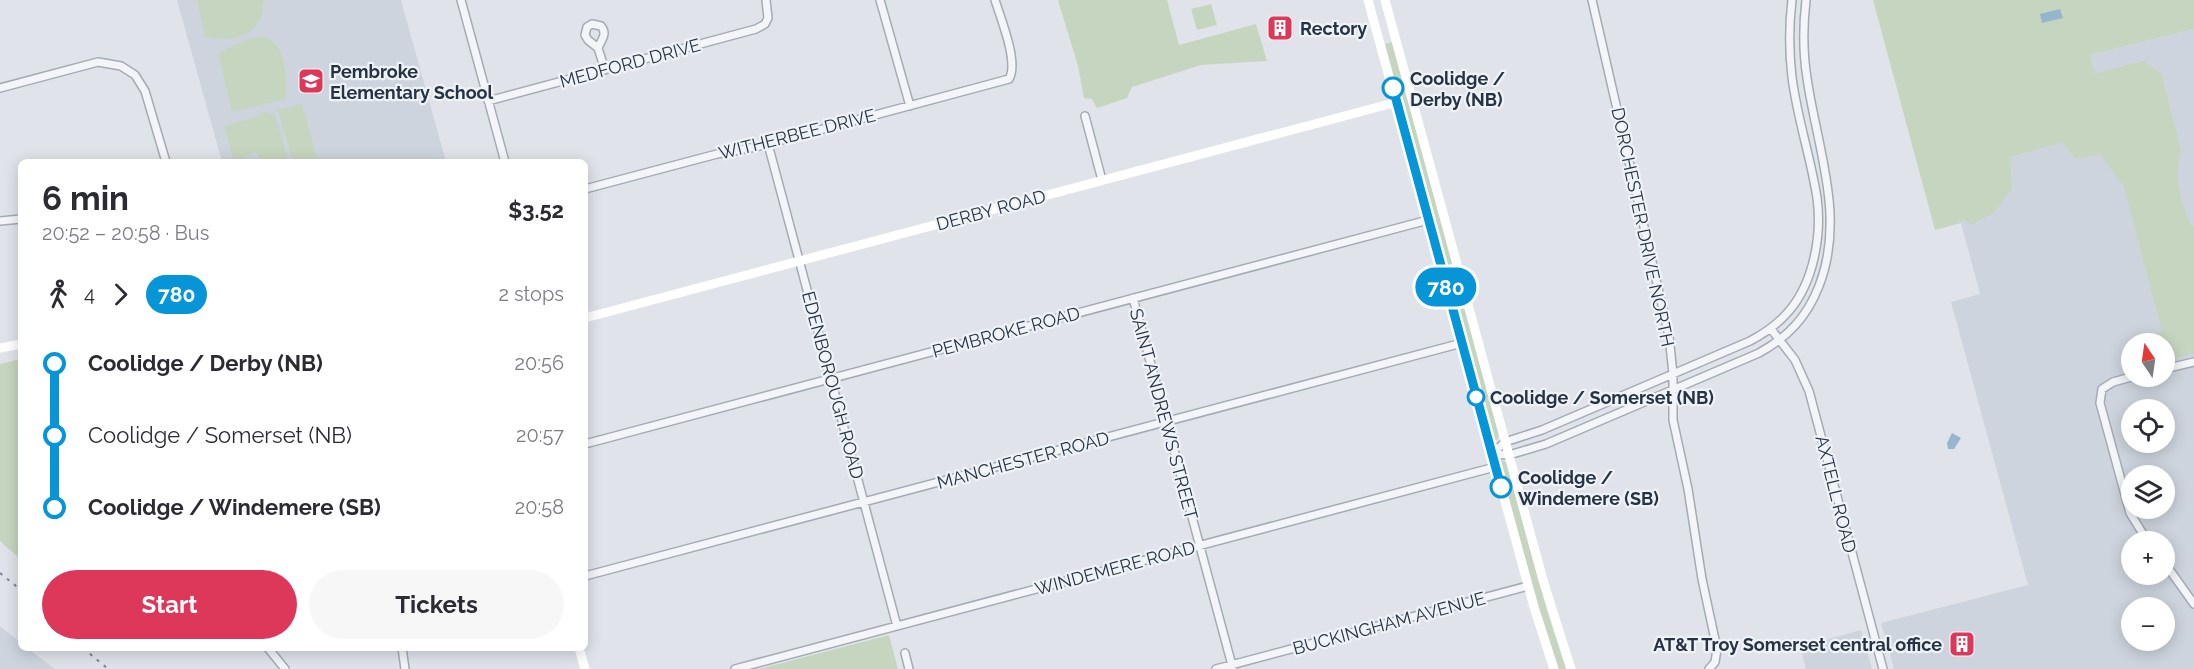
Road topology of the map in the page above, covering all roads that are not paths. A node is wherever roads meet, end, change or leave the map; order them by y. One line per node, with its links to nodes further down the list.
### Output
1 (461, 0): 15 (street)
2 (766, 0): 13 (street, MEDFORD DRIVE)
3 (880, 0): 17 (street)
4 (996, 0): 17 (street, WITHERBEE DRIVE)
5 (1368, 0): 10 (main road)
6 (1385, 0): 11 (main road)
7 (1592, 0): 37 (street, DORCHESTER DRIVE NORTH)
8 (1792, 0): 30 (street)
9 (1806, 0): 31 (street)
10 (1377, 31): 11 (main road); 16 (main road)
11 (1394, 31): 42 (main road)
12 (598, 48): 13 (street)
13 (605, 70): 15 (street, MEDFORD DRIVE)
14 (0, 88): 20 (street)
15 (488, 101): 21 (street)
16 (1397, 102): 22 (main road, DERBY ROAD); 25 (main road)
17 (910, 106): 19 (street, WITHERBEE DRIVE)
18 (1085, 116): 22 (street)
19 (768, 144): 23 (street, WITHERBEE DRIVE); 27 (street, EDENBOROUGH ROAD)
20 (165, 159)
21 (504, 159)
22 (1102, 180): 27 (main road, DERBY ROAD)
23 (588, 188)
24 (18, 219): 26 (street)
25 (1428, 220): 28 (street, PEMBROKE ROAD); 32 (main road)
26 (0, 221)
27 (800, 261): 29 (main road, DERBY ROAD); 38 (street, EDENBOROUGH ROAD)
28 (1133, 298): 38 (street, PEMBROKE ROAD); 41 (street, SAINT ANDREWS STREET)
29 (588, 317)
30 (1771, 329): 31 (street, AXTELL ROAD); 37 (street)
31 (1780, 340): 40 (street); 69 (street, AXTELL ROAD)
32 (1461, 343): 41 (street, MANCHESTER ROAD); 44 (main road)
33 (18, 345): 34 (main road)
34 (0, 348)
35 (2194, 362): 36 (street)
36 (2175, 366)
37 (1673, 374): 40 (street, DORCHESTER DRIVE NORTH); 42 (street)
38 (831, 379): 43 (street, PEMBROKE ROAD); 47 (street, EDENBOROUGH ROAD)
39 (2121, 380): 48 (street)
40 (1673, 389): 45 (street); 60 (street, DORCHESTER DRIVE NORTH)
41 (1166, 422): 47 (street, MANCHESTER ROAD); 49 (street, SAINT ANDREWS STREET)
42 (1505, 442): 44 (street); 45 (main road)
43 (588, 443)
44 (1492, 454): 45 (street); 46 (main road)
45 (1509, 455): 68 (main road)
46 (1495, 467): 49 (street, WINDEMERE ROAD); 52 (main road)
47 (865, 502): 50 (street, MANCHESTER ROAD); 54 (street, EDENBOROUGH ROAD)
48 (2141, 531)
49 (1199, 546): 54 (street, WINDEMERE ROAD); 59 (street, SAINT ANDREWS STREET)
50 (588, 575)
51 (2175, 577): 53 (street)
52 (1528, 586): 59 (street, BUCKINGHAM AVENUE); 67 (main road)
53 (2194, 604)
54 (897, 626): 64 (street, WINDEMERE ROAD)
55 (270, 651): 61 (street)
56 (403, 651): 62 (street)
57 (580, 651): 63 (main road)
58 (905, 652): 65 (street)
59 (1232, 667): 66 (street, BUCKINGHAM AVENUE)
60 (1710, 668)
61 (285, 669)
62 (405, 669)
63 (585, 669)
64 (735, 669)
65 (909, 669)
66 (1216, 669)
67 (1554, 669)
68 (1571, 669)
69 (1883, 669)

